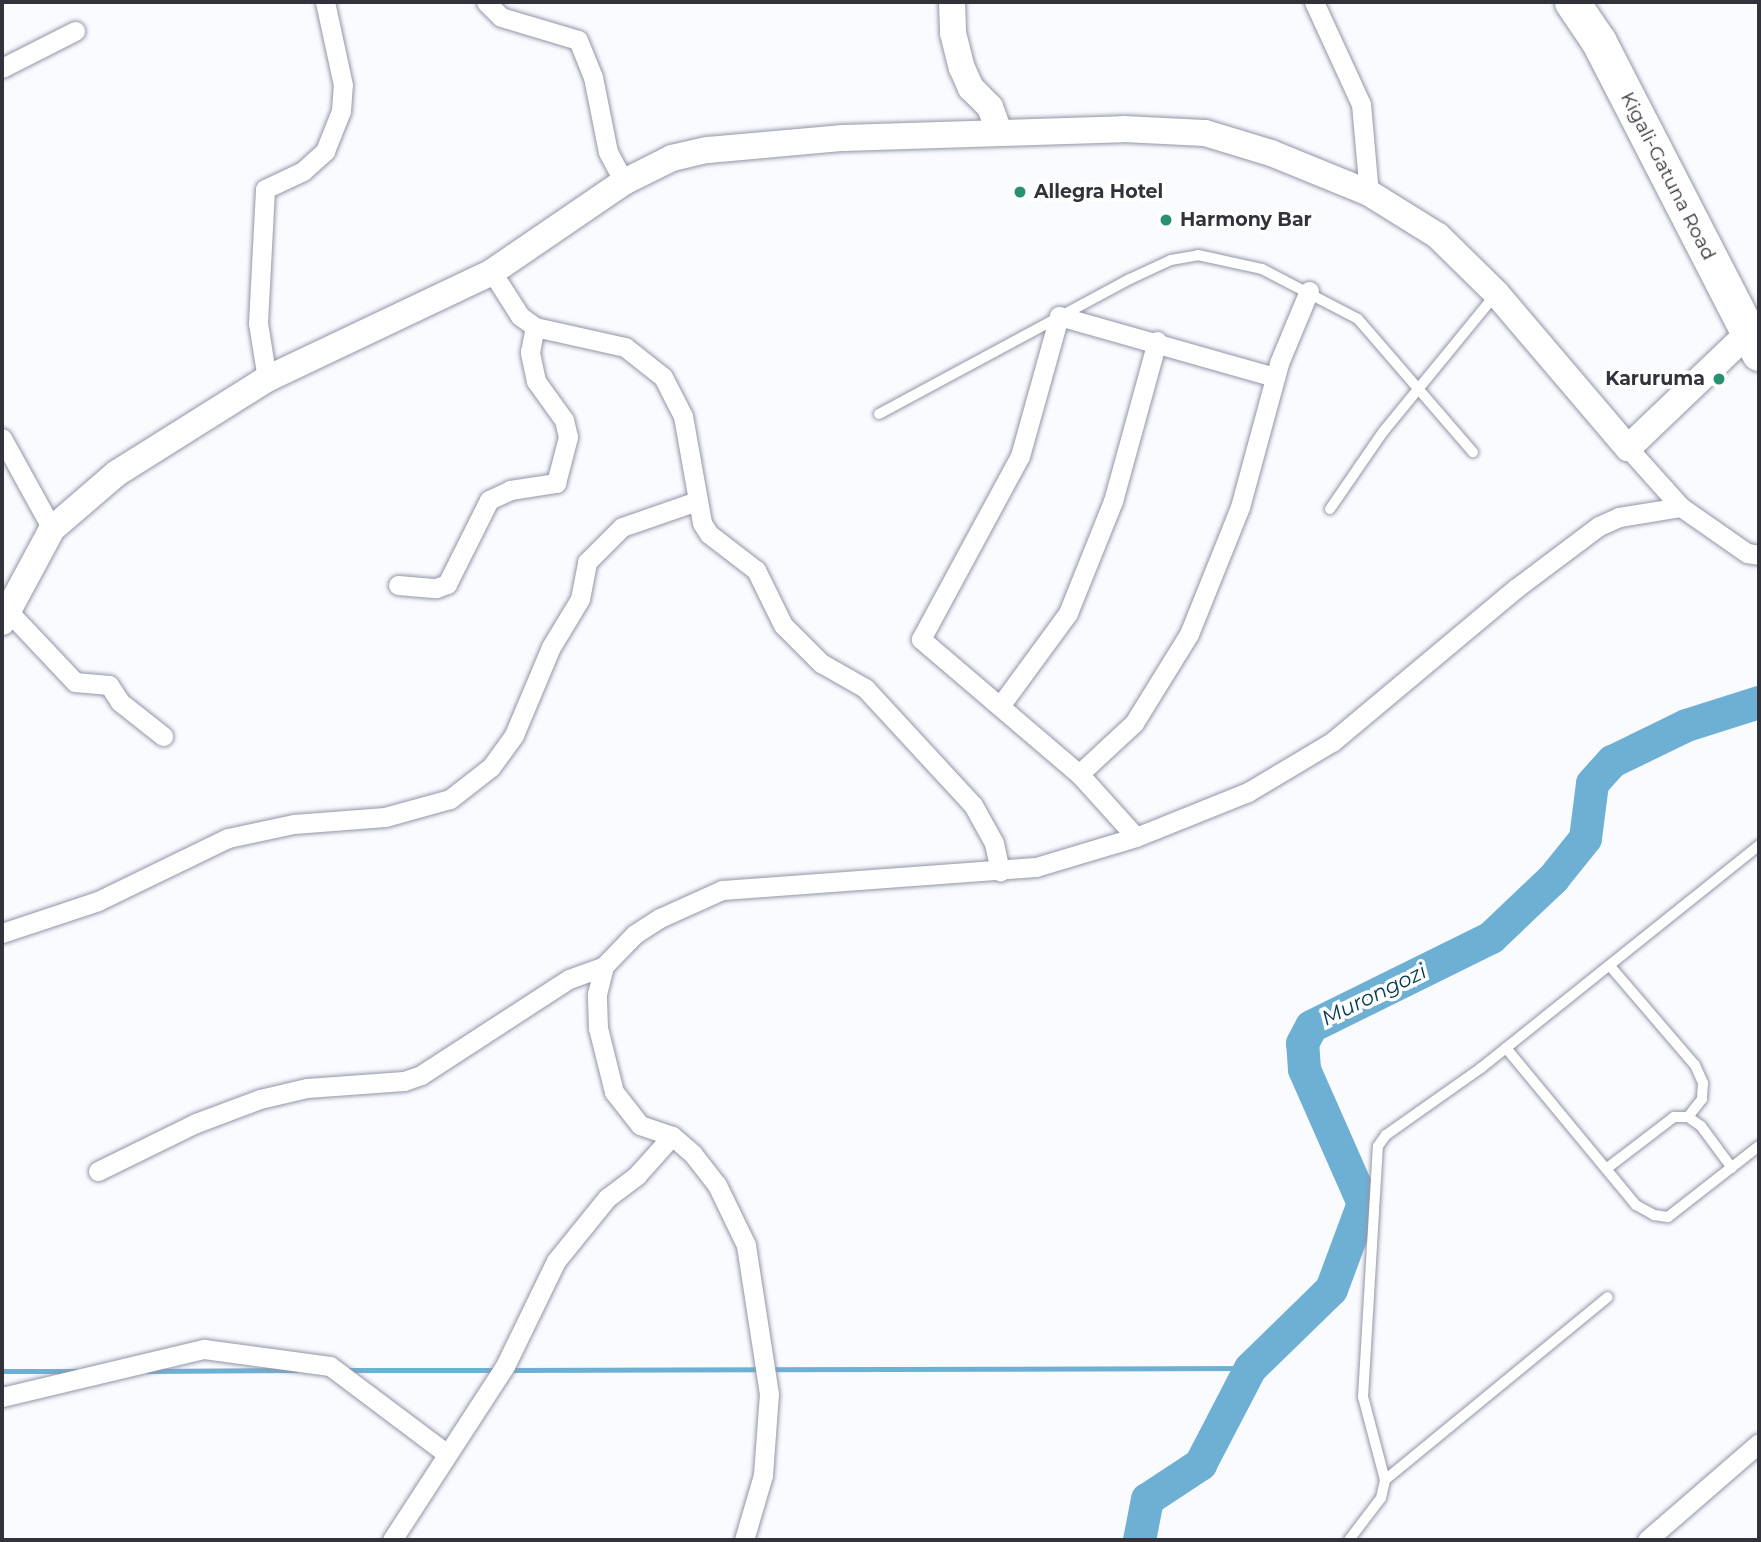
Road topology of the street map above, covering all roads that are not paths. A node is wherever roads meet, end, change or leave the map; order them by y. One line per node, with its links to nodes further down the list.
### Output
1 (325, 2): 19 (street)
2 (485, 2): 9 (street)
3 (952, 2): 8 (street)
4 (1314, 2): 10 (street)
5 (1572, 2): 16 (highway, Kigali-Gatuna Road)
6 (75, 31): 7 (street)
7 (2, 68)
8 (999, 132): 9 (street); 10 (street)
9 (624, 182): 11 (street)
10 (1368, 193): 13 (street)
11 (492, 272): 15 (street); 19 (street)
12 (1308, 291): 14 (lane); 18 (street); 20 (lane)
13 (1496, 293): 20 (lane); 23 (street)
14 (1059, 316): 17 (street); 21 (lane); 32 (street)
15 (535, 327): 25 (street); 30 (street)
16 (1756, 337): 23 (street)
17 (1157, 341): 18 (street); 32 (street)
18 (1275, 377): 34 (street)
19 (267, 379): 28 (street)
20 (1418, 388): 24 (lane); 27 (lane)
21 (879, 414)
22 (2, 438): 28 (street)
23 (1628, 448): 26 (street)
24 (1473, 452)
25 (697, 501): 37 (street); 38 (street)
26 (1681, 507): 29 (street); 35 (street)
27 (1330, 509)
28 (52, 529): 31 (street)
29 (1759, 555)
30 (398, 585)
31 (5, 616): 33 (street)
32 (1000, 706): 34 (street)
33 (163, 736)
34 (1079, 774): 35 (street)
35 (1136, 837): 37 (street)
36 (1759, 845): 40 (lane)
37 (1000, 871): 39 (street)
38 (2, 933)
39 (604, 965): 43 (street); 47 (street)
40 (1611, 966): 41 (lane); 42 (lane)
41 (1506, 1048): 46 (lane); 52 (lane)
42 (1688, 1117): 45 (lane); 46 (lane)
43 (672, 1136): 51 (street); 54 (street)
44 (1759, 1146): 45 (lane)
45 (1731, 1168): 46 (lane)
46 (1606, 1169)
47 (98, 1171)
48 (1608, 1297): 52 (lane)
49 (2, 1397): 51 (street)
50 (1759, 1443): 56 (street)
51 (446, 1453): 53 (street)
52 (1385, 1480): 55 (lane)
53 (392, 1540)
54 (744, 1540)
55 (1349, 1540)
56 (1647, 1540)

